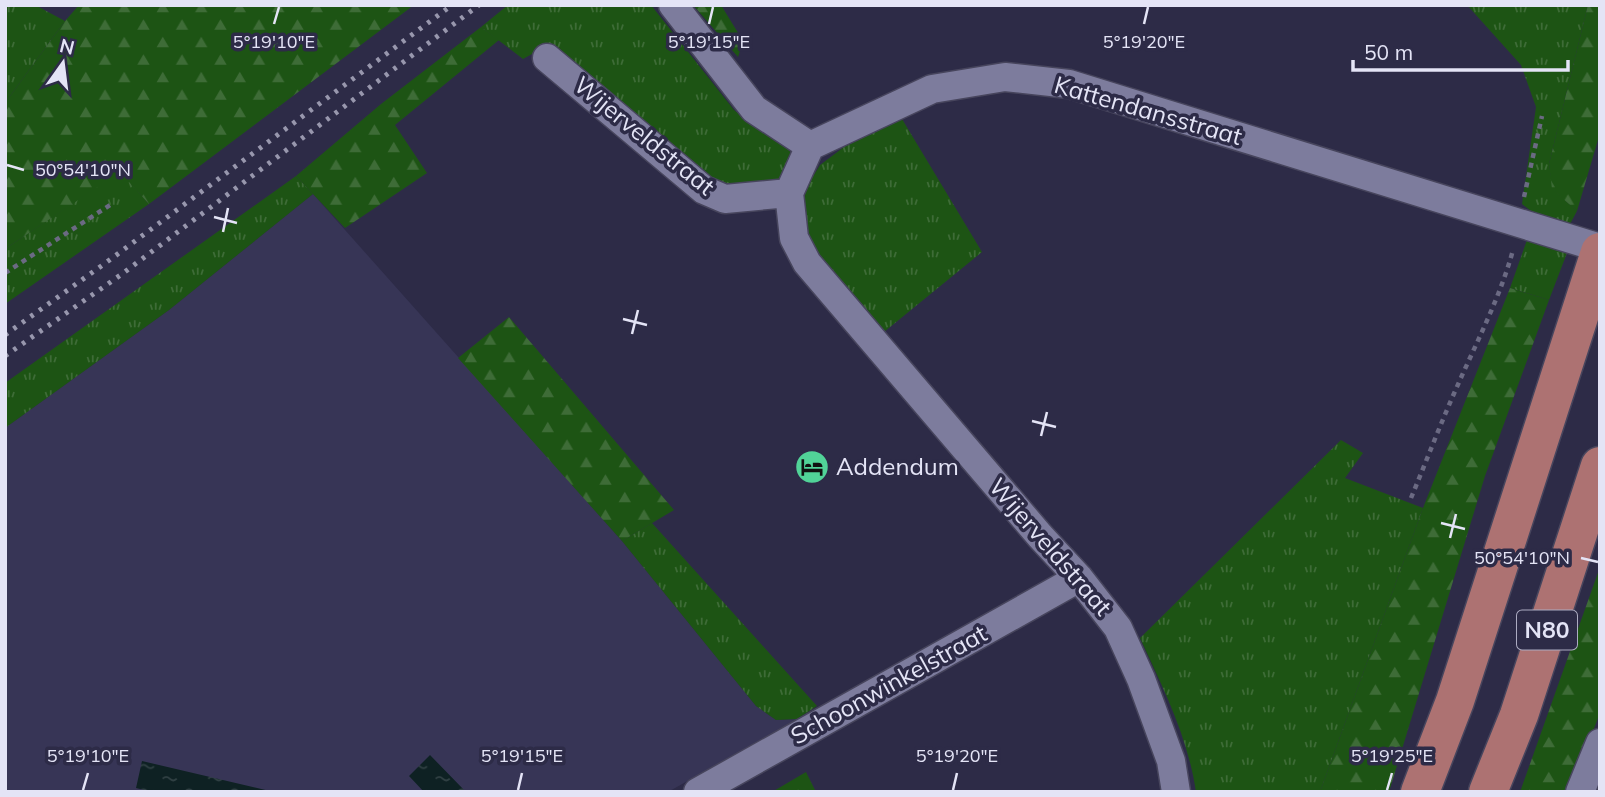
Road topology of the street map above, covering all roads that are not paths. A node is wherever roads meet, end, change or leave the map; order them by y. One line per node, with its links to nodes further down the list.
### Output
1 (673, 5): 3 (street)
2 (547, 58): 4 (street, Wijerveldstraat)
3 (810, 146): 4 (street); 5 (street, Kattendansstraat)
4 (789, 193): 7 (street, Wijerveldstraat)
5 (1600, 250): 11 (highway, N80)
6 (1600, 466): 12 (highway, N80)
7 (1079, 578): 9 (street, Schoonwinkelstraat); 10 (street, Wijerveldstraat)
8 (1600, 743): 13 (street)
9 (698, 792)
10 (1176, 792)
11 (1420, 792)
12 (1488, 792)
13 (1580, 792)

